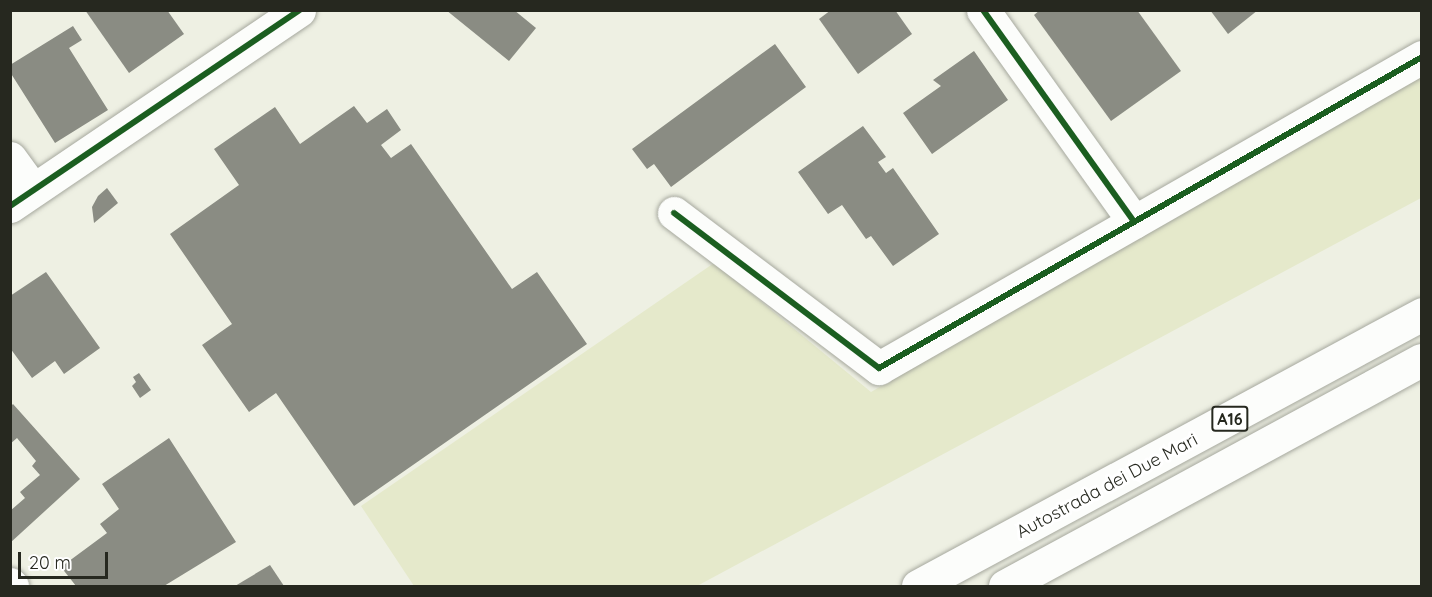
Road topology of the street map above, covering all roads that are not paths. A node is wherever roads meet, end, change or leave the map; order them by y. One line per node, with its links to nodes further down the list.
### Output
1 (299, 10): 5 (main road)
2 (983, 10): 7 (main road)
3 (1422, 57): 7 (main road)
4 (10, 158): 5 (main road)
5 (22, 198)
6 (674, 213): 7 (main road)
7 (1134, 222)
8 (1422, 314): 11 (main road, Autostrada dei Due Mari / A16)
9 (1422, 360): 10 (main road, A16)
10 (1014, 582)
11 (918, 586)

